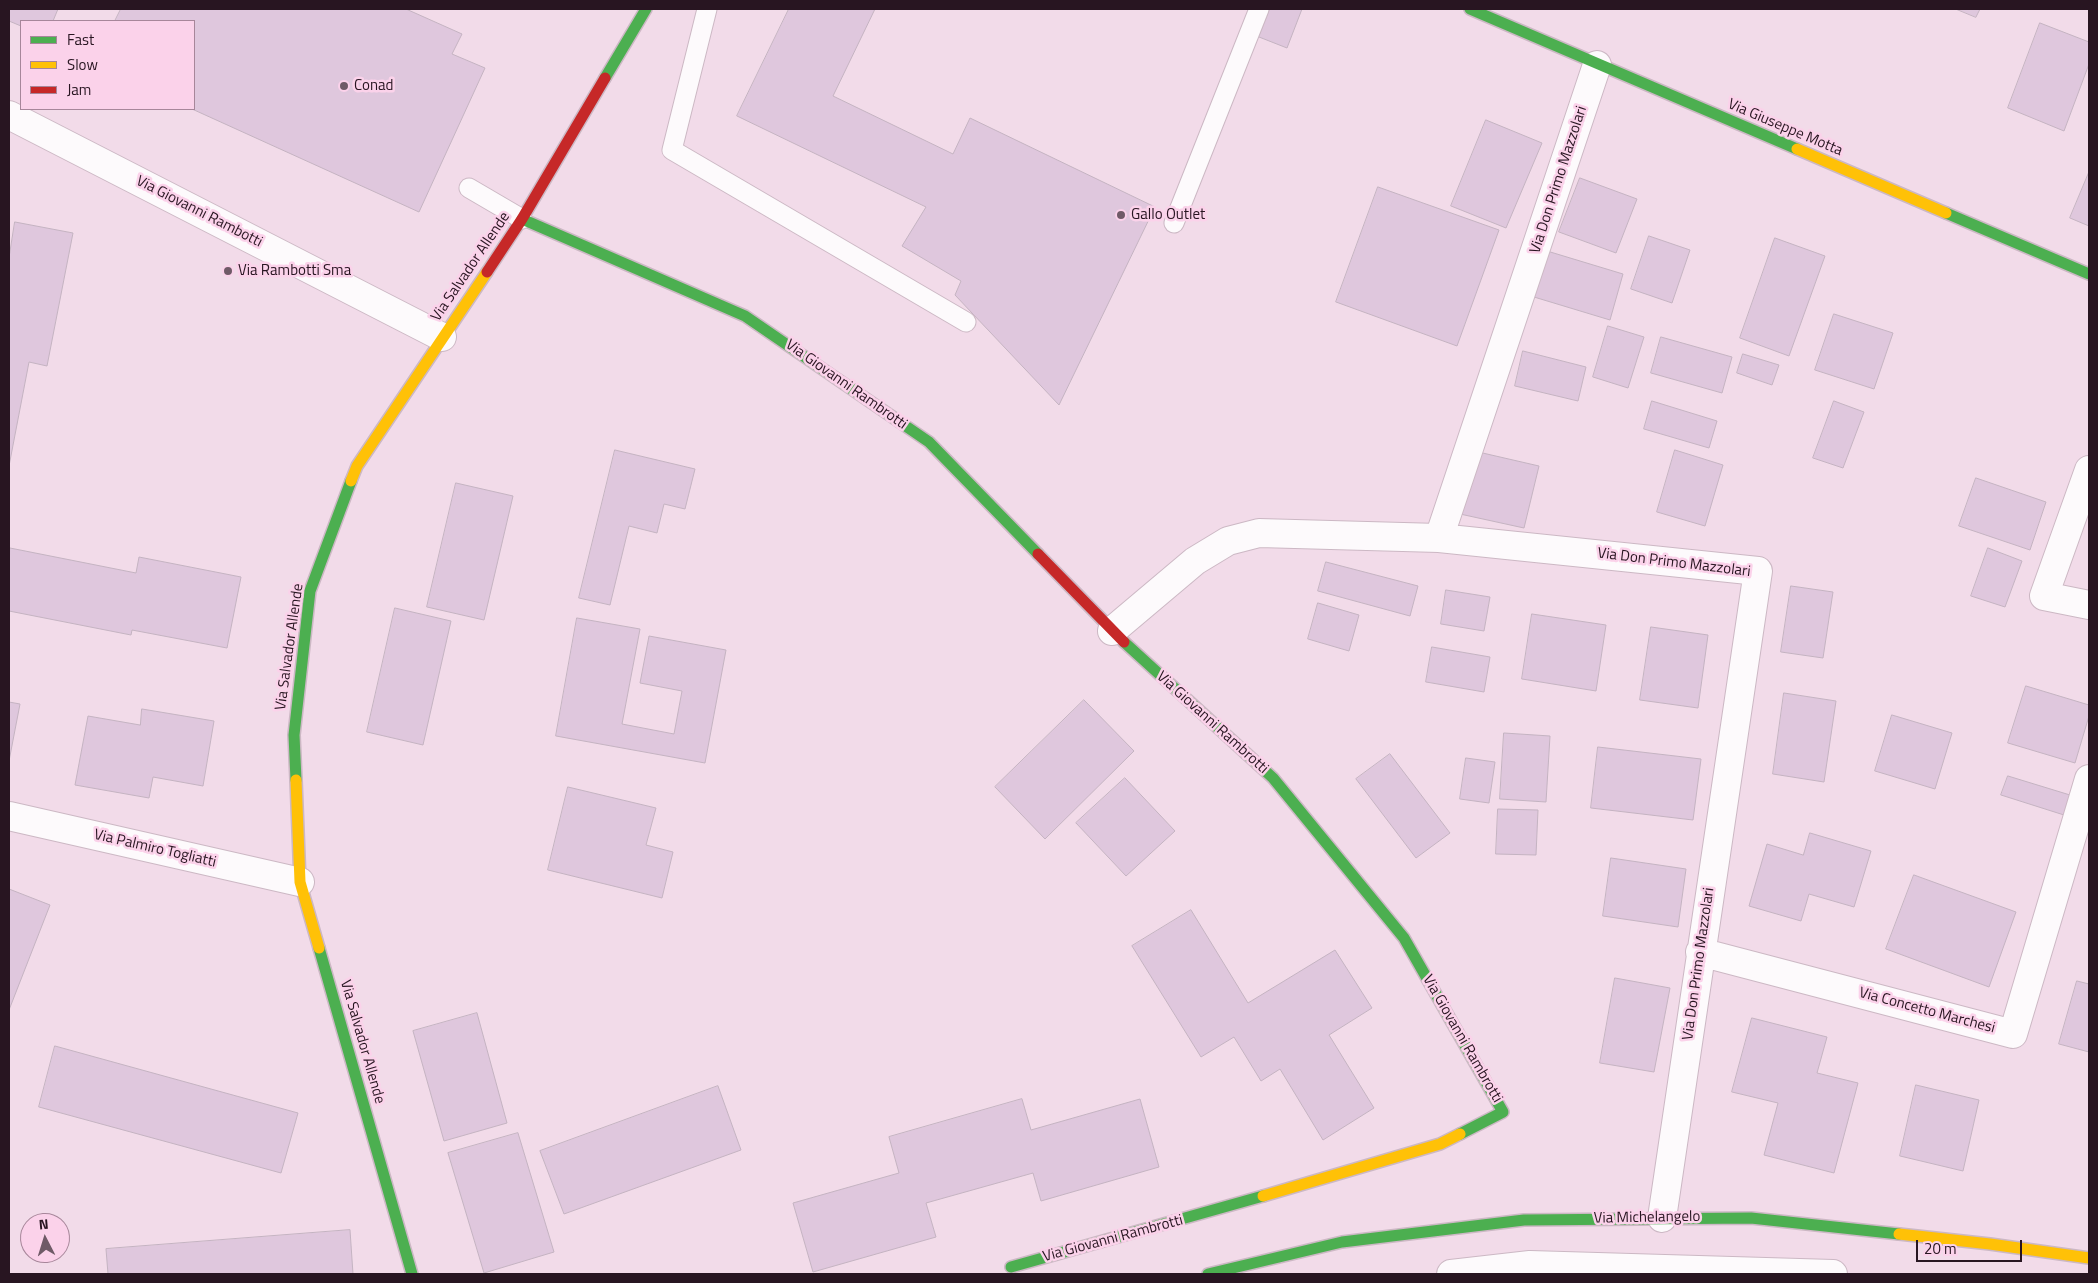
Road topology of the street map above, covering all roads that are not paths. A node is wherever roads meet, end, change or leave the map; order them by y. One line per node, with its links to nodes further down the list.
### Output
1 (646, 9): 8 (street, Via Salvador Allende)
2 (707, 9): 11 (lane)
3 (1259, 9): 9 (lane)
4 (1470, 9): 5 (street, Via Giuseppe Motta)
5 (1597, 65): 10 (street, Via Giuseppe Motta); 14 (street, Via Don Primo Mazzolari)
6 (9, 115): 12 (street, Via Giovanni Rambotti)
7 (469, 188): 8 (lane)
8 (522, 219): 12 (street, Via Salvador Allende); 16 (street, Via Giovanni Rambrotti)
9 (1174, 223)
10 (2089, 274)
11 (966, 322)
12 (442, 337): 19 (street, Via Salvador Allende)
13 (2089, 470): 15 (street)
14 (1439, 538): 16 (street); 20 (street, Via Don Primo Mazzolari)
15 (2089, 605)
16 (1112, 632): 23 (street, Via Giovanni Rambrotti)
17 (2089, 779): 20 (street, Via Concetto Marchesi)
18 (9, 816): 19 (street, Via Palmiro Togliatti)
19 (300, 882): 24 (street, Via Salvador Allende)
20 (1700, 952): 21 (street, Via Don Primo Mazzolari)
21 (1662, 1218): 22 (street, Via Michelangelo); 25 (street, Via Michelangelo)
22 (2089, 1258)
23 (1011, 1267)
24 (412, 1274)
25 (1208, 1274)
26 (1451, 1274): 27 (street)
27 (1834, 1274)

